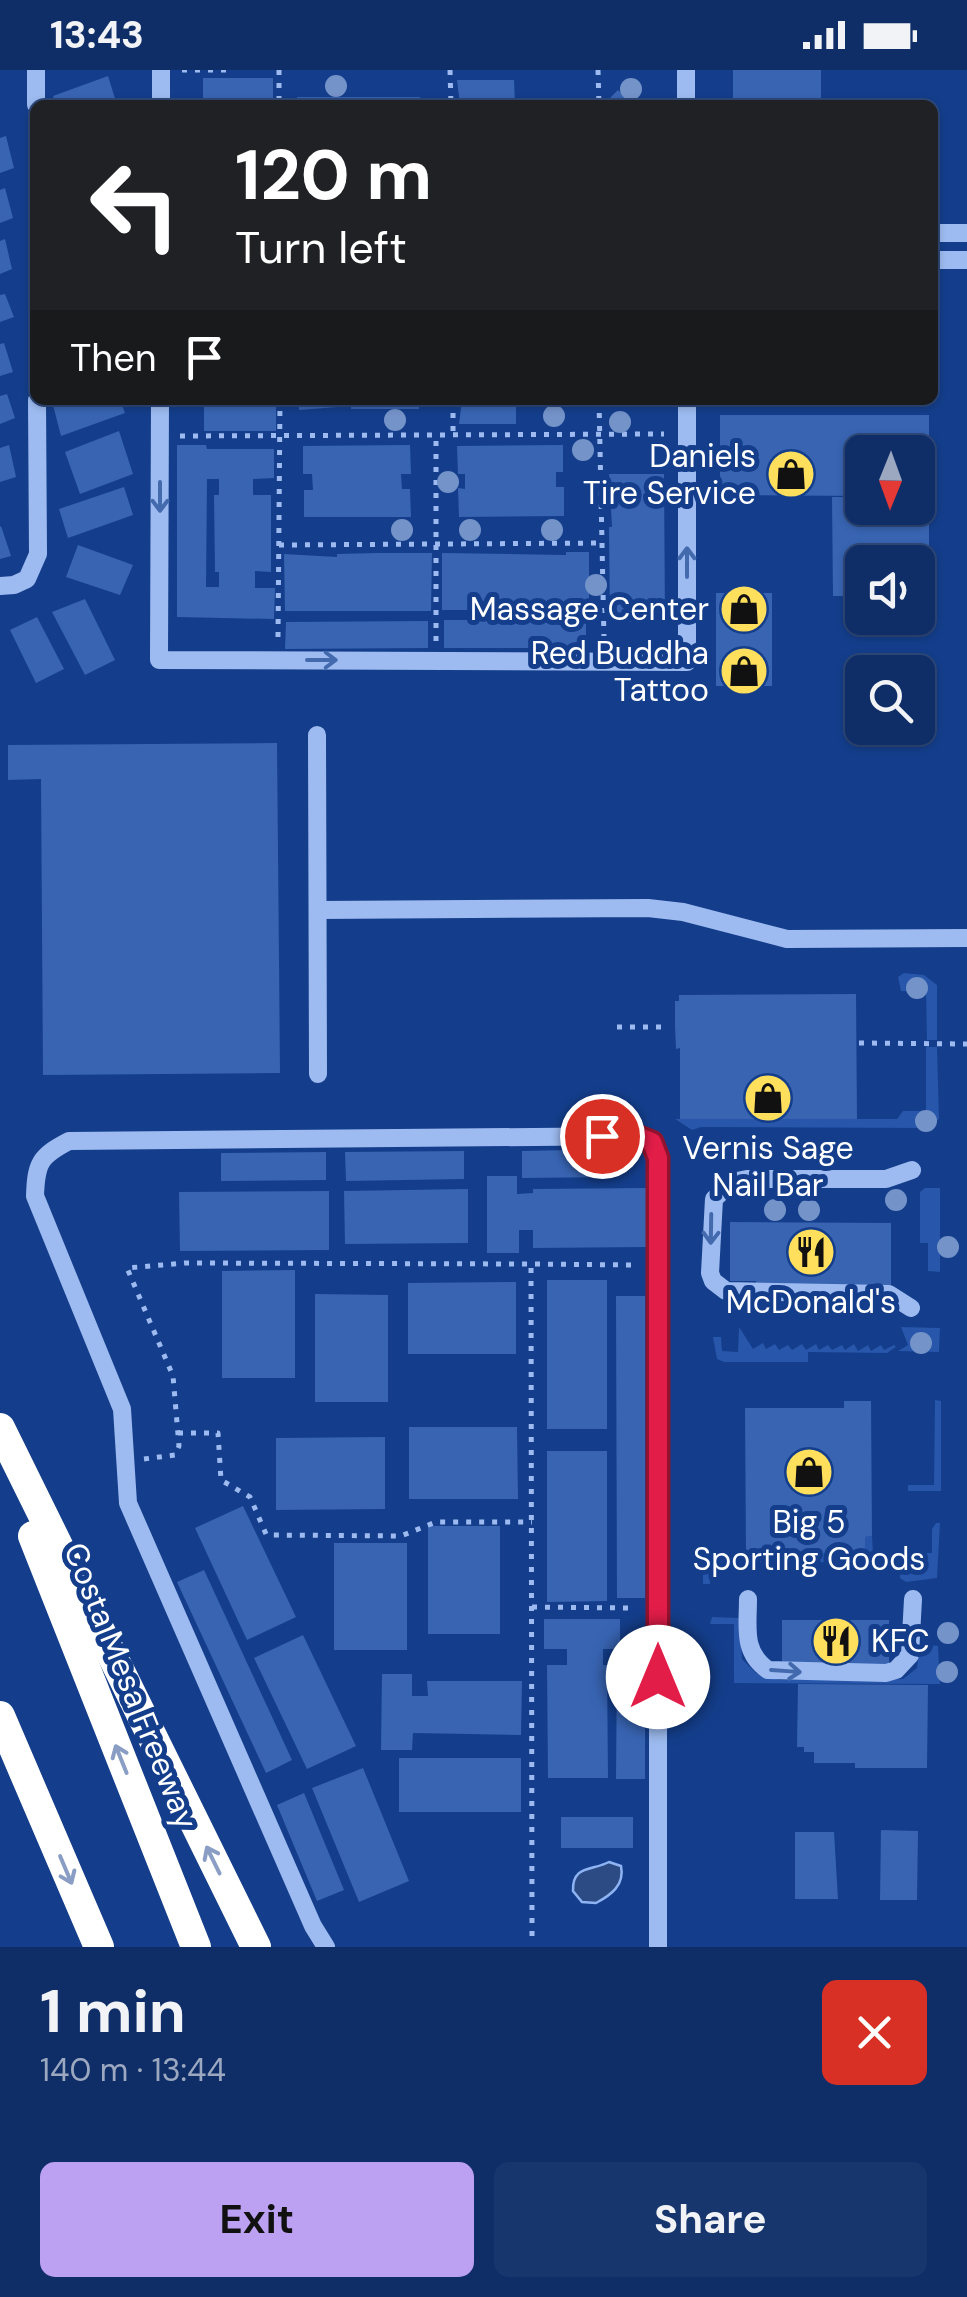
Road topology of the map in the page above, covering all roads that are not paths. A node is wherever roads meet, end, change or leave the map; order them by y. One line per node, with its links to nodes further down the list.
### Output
1 (36, 70): 4 (lane)
2 (161, 70): 5 (lane)
3 (686, 70): 6 (lane)
4 (36, 100)
5 (161, 100)
6 (686, 100)
7 (938, 233): 8 (lane)
8 (967, 233)
9 (938, 260): 10 (lane)
10 (967, 260)
11 (38, 405): 14 (lane)
12 (160, 405): 13 (lane, one-way to 13)
13 (687, 405)
14 (0, 586)
15 (317, 734): 16 (lane)
16 (318, 910): 17 (lane); 18 (lane)
17 (967, 938)
18 (318, 1074)
19 (912, 1170): 20 (lane, one-way to 20)
20 (912, 1308)
21 (0, 1428): 28 (highway, one-way to 21)
22 (0, 1452): 27 (highway, Costa Mesa Freeway, one-way to 22)
23 (748, 1599): 24 (lane, one-way to 24)
24 (913, 1599)
25 (0, 1716): 26 (highway, one-way to 26)
26 (99, 1947)
27 (196, 1947)
28 (256, 1947)
29 (326, 1947): 30 (lane)
30 (658, 1947)

